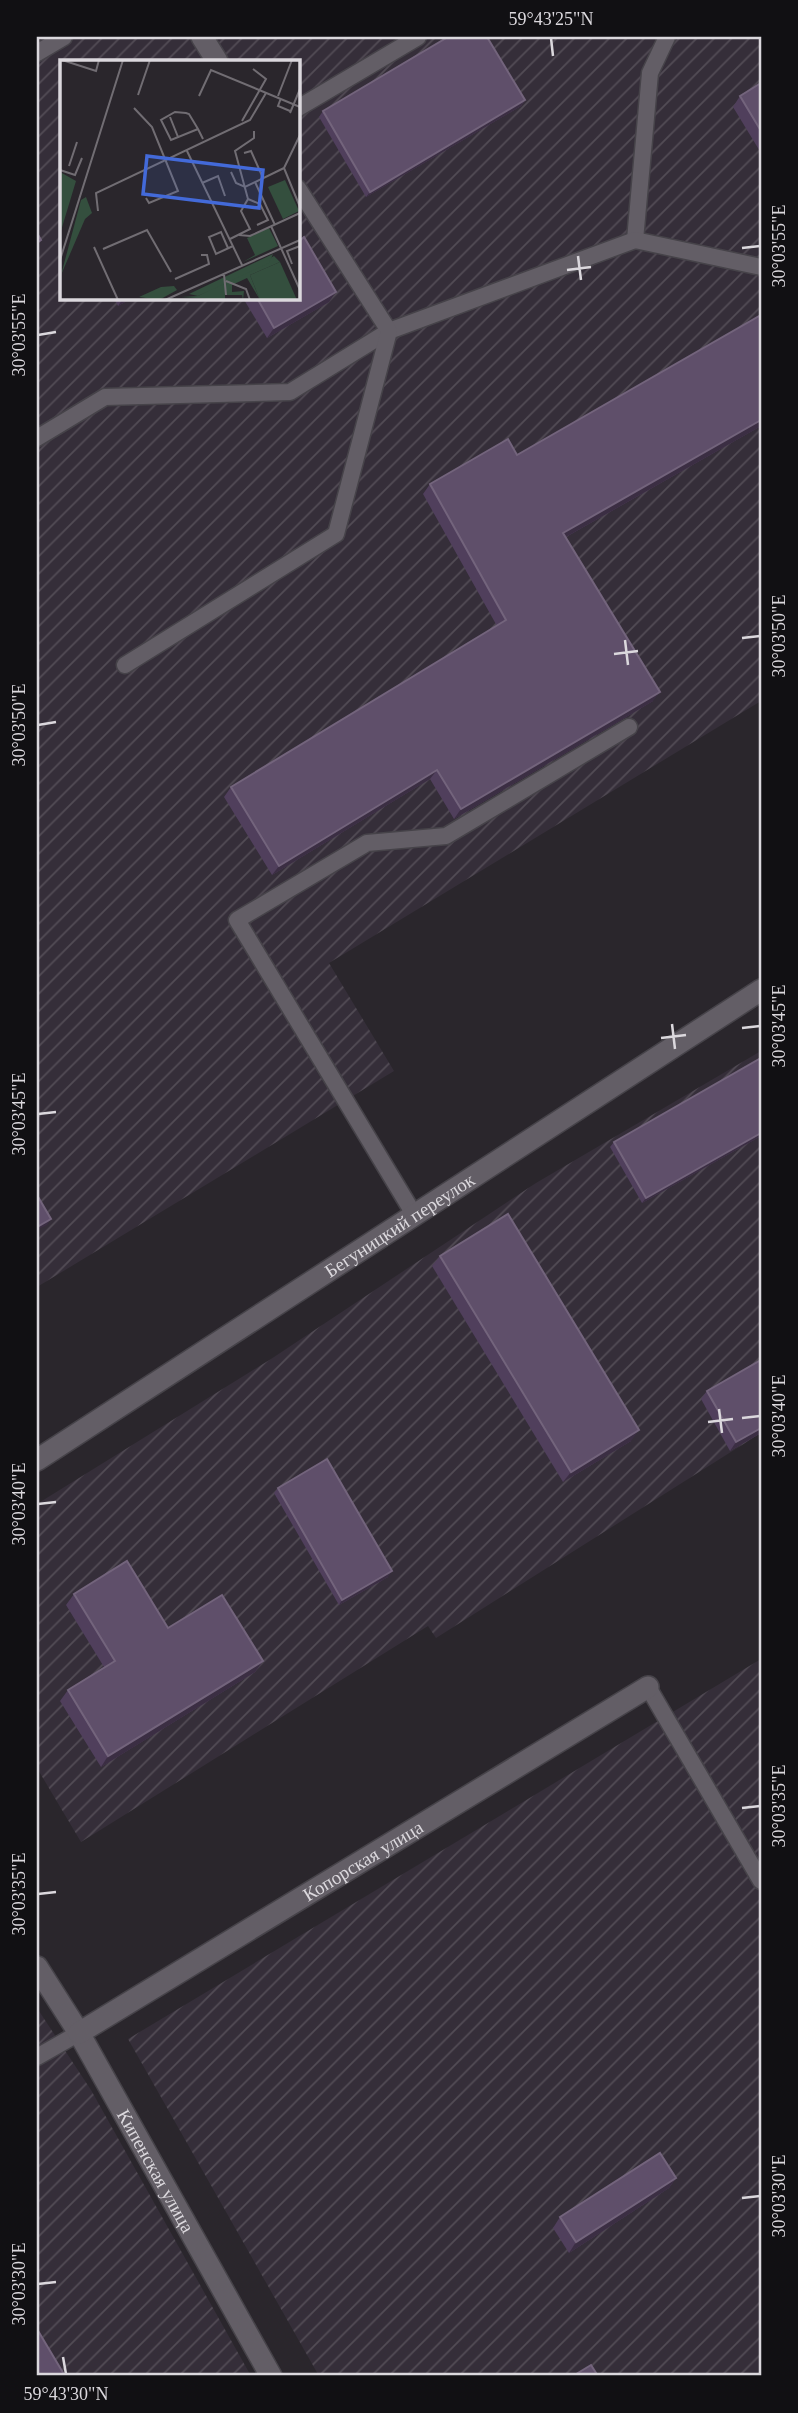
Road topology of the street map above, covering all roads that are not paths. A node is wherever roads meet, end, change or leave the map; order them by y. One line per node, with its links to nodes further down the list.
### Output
1 (64, 37): 5 (lane)
2 (202, 37): 6 (street)
3 (418, 37): 7 (lane)
4 (667, 37): 9 (lane)
5 (37, 53)
6 (216, 60)
7 (299, 107)
8 (299, 190): 11 (lane)
9 (635, 240): 10 (lane); 11 (lane)
10 (761, 267)
11 (389, 331): 12 (lane); 13 (lane)
12 (37, 438)
13 (125, 664)
14 (629, 727): 16 (lane)
15 (761, 990): 16 (street, Бегуницкий переулок)
16 (415, 1216): 17 (street, Бегуницкий переулок)
17 (37, 1461)
18 (648, 1687): 19 (lane); 21 (street, Копорская улица)
19 (761, 1881)
20 (37, 1966): 21 (street, Кипенская улица)
21 (79, 2033): 22 (lane); 23 (street, Кипенская улица)
22 (37, 2057)
23 (271, 2376)

